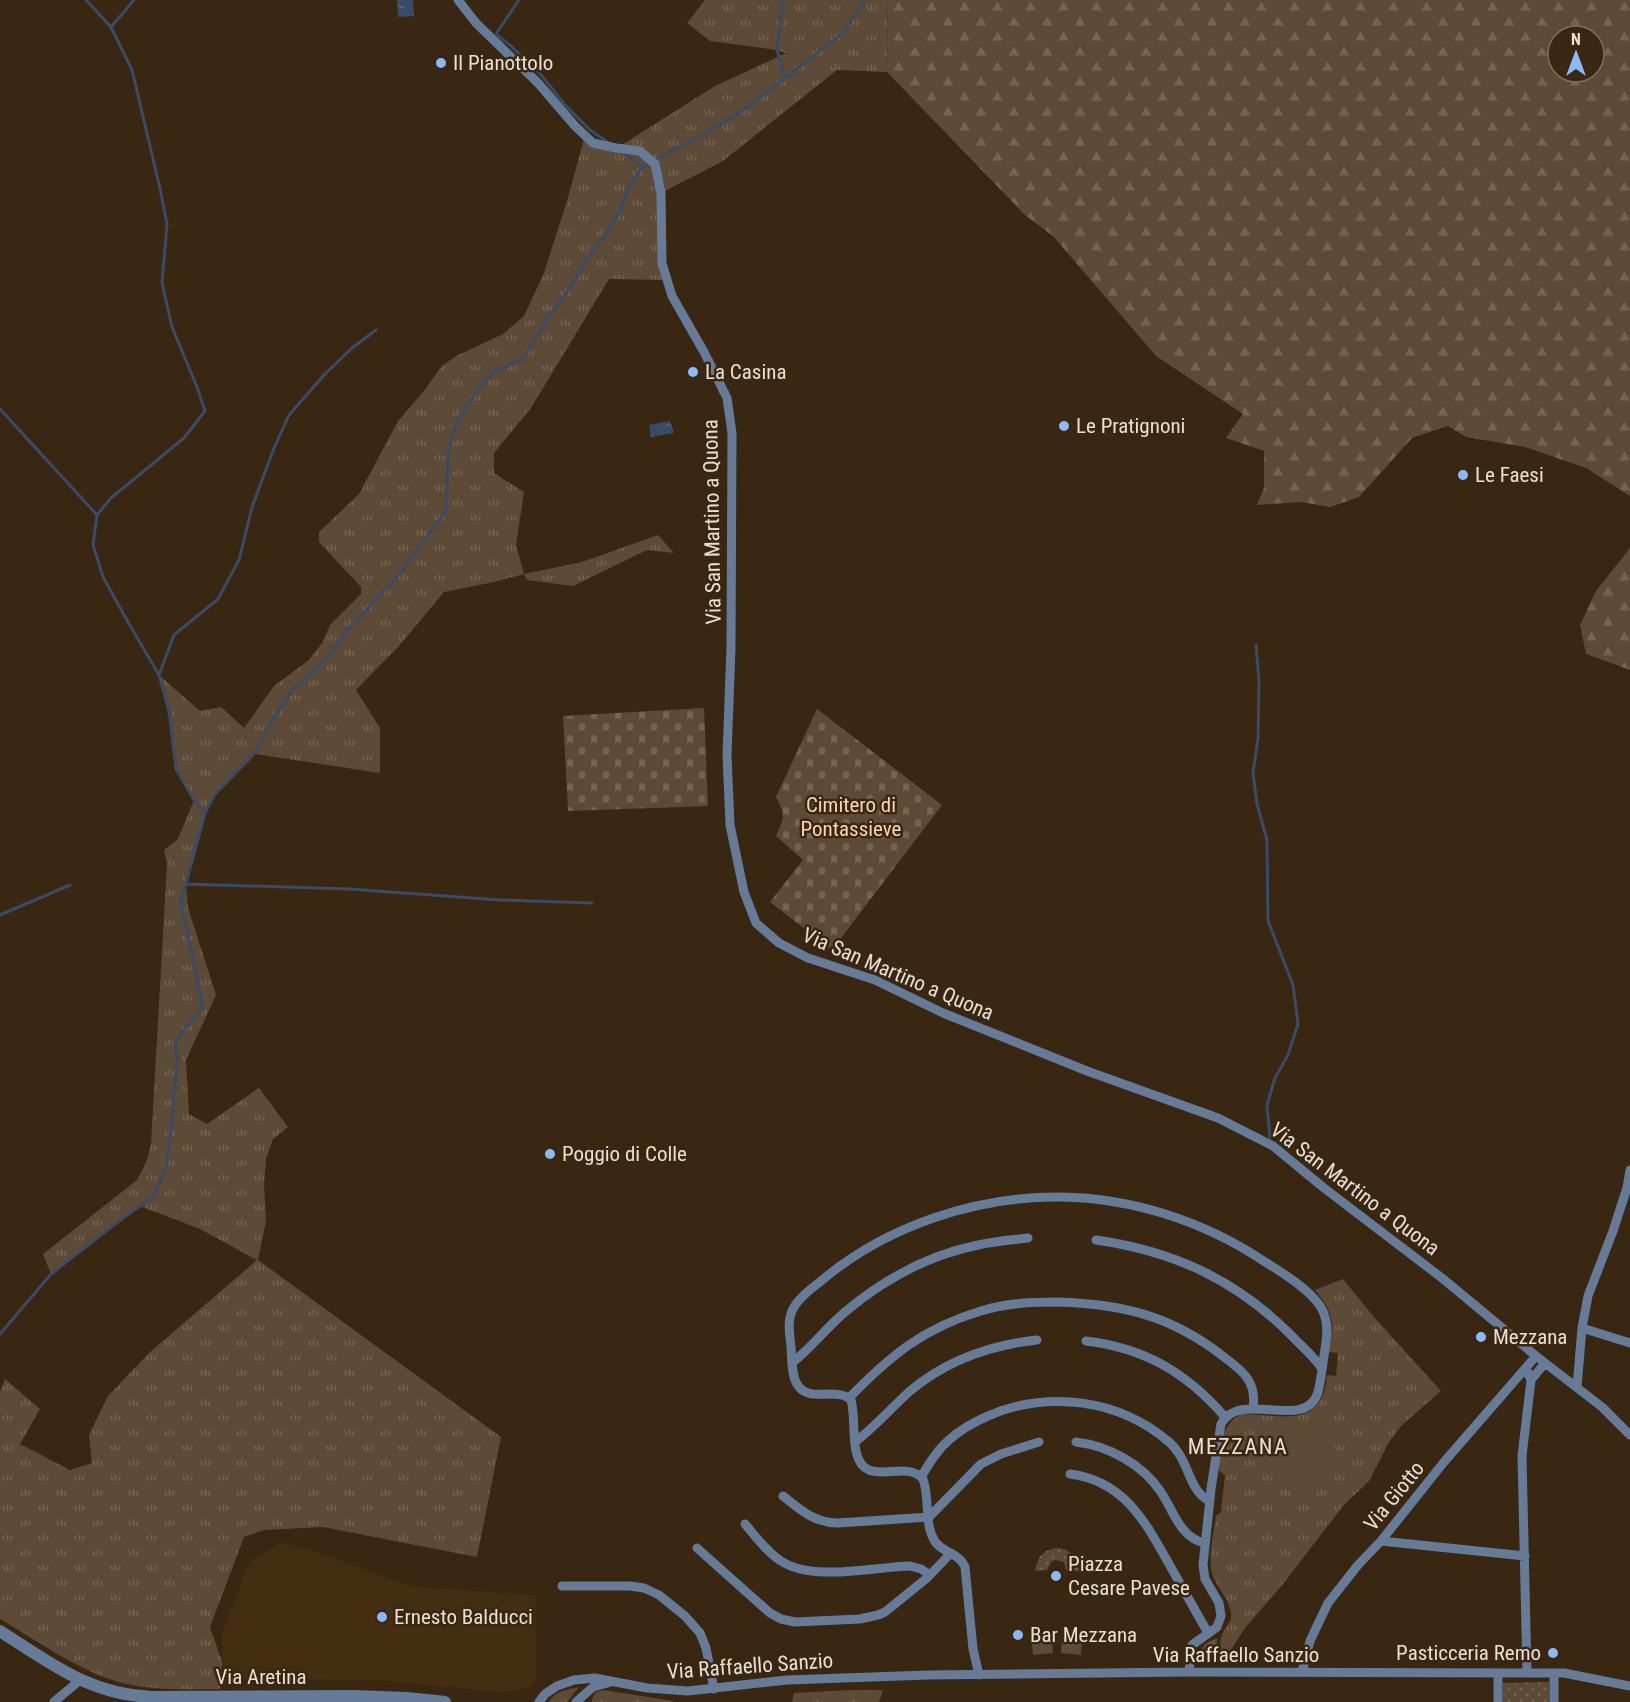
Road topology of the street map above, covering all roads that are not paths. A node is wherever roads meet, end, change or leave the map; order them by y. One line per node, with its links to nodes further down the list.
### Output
1 (458, 0): 9 (street, Via San Martino a Quona)
2 (1630, 1170): 5 (street)
3 (1028, 1238): 10 (street)
4 (1096, 1240): 13 (street)
5 (1582, 1328): 8 (street); 15 (street)
6 (1037, 1340): 20 (street)
7 (1086, 1341): 18 (street)
8 (1630, 1343)
9 (1536, 1356): 11 (street, Via San Martino a Quona); 12 (street, Via Giotto)
10 (792, 1363): 13 (street); 16 (street)
11 (1545, 1363): 14 (street); 15 (street, Via San Martino a Quona)
12 (1527, 1366): 14 (street); 29 (street, Via Giotto)
13 (1322, 1369): 17 (street)
14 (1531, 1380): 33 (street)
15 (1577, 1387): 19 (street, Via San Martino a Quona)
16 (849, 1398): 17 (street); 20 (street)
17 (1253, 1408): 18 (street)
18 (1226, 1417): 26 (street)
19 (1630, 1435)
20 (855, 1442): 24 (street)
21 (1039, 1442): 27 (street)
22 (1076, 1442): 30 (street)
23 (1070, 1474): 37 (street)
24 (921, 1477): 26 (street); 27 (street)
25 (783, 1496): 27 (street)
26 (1209, 1501): 30 (street)
27 (929, 1517): 32 (street)
28 (745, 1524): 34 (street)
29 (1381, 1541): 33 (street); 39 (street, Via Giotto)
30 (1204, 1543): 37 (street)
31 (698, 1548): 34 (street)
32 (951, 1553): 34 (street); 43 (street)
33 (1525, 1556): 41 (street)
34 (930, 1575)
35 (562, 1586): 47 (street)
36 (0, 1631): 44 (street, Via Aretina)
37 (1209, 1633): 38 (street)
38 (1189, 1672): 39 (street, Via Raffaello Sanzio); 43 (street, Via Raffaello Sanzio)
39 (1302, 1672): 40 (street, Via Raffaello Sanzio)
40 (1498, 1673): 41 (street, Via Raffaello Sanzio); 54 (street)
41 (1527, 1673): 42 (street, Via Raffaello Sanzio)
42 (1554, 1673): 46 (street, Via Raffaello Sanzio); 55 (street)
43 (979, 1675): 47 (street, Via Raffaello Sanzio)
44 (80, 1680): 49 (street); 50 (street, Via Aretina)
45 (611, 1682): 47 (street, Via Raffaello Sanzio); 48 (street); 51 (street, Via Raffaello Sanzio)
46 (1630, 1686)
47 (714, 1689)
48 (587, 1691): 52 (street); 53 (street)
49 (54, 1702)
50 (445, 1702)
51 (539, 1702)
52 (576, 1702)
53 (586, 1702)
54 (1498, 1702)
55 (1554, 1702)

